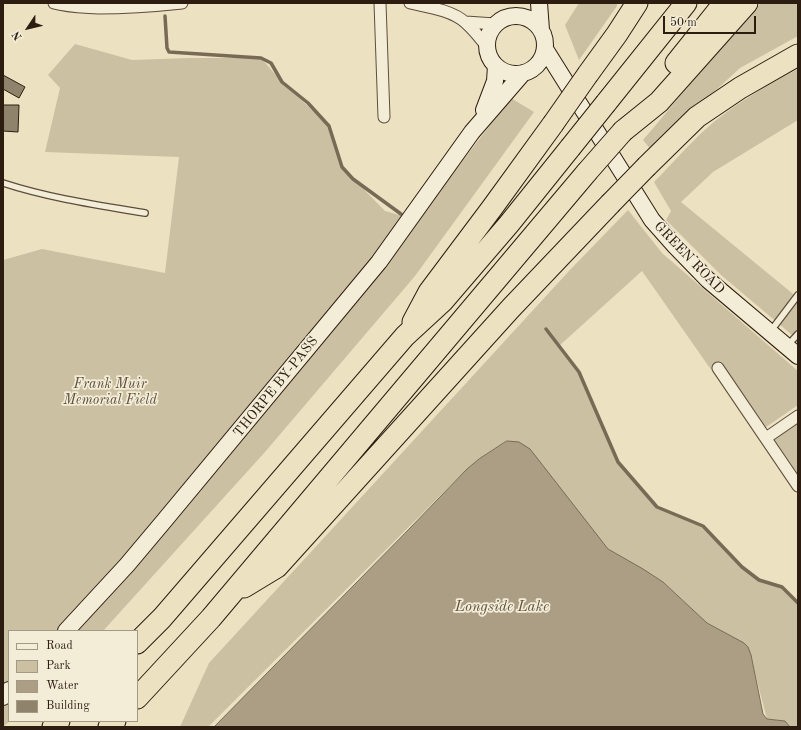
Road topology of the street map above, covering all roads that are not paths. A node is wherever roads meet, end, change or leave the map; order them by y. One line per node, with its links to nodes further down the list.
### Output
1 (54, 3): 11 (street)
2 (182, 3): 11 (street)
3 (380, 3): 22 (street)
4 (410, 3): 13 (street)
5 (524, 3): 12 (main road)
6 (539, 3): 15 (main road)
7 (637, 3): 30 (highway, bridge)
8 (686, 3): 30 (highway, bridge)
9 (724, 3): 23 (highway)
10 (747, 3): 23 (highway)
11 (121, 5)
12 (513, 16): 14 (main road); 15 (main road)
13 (466, 22): 14 (street); 16 (street)
14 (495, 24): 16 (main road)
15 (541, 30): 17 (main road)
16 (487, 47): 19 (main road)
17 (545, 49): 20 (main road); 21 (main road, GREEN ROAD)
18 (798, 55): 36 (highway, bridge)
19 (496, 66): 20 (main road); 24 (main road, THORPE BY-PASS)
20 (528, 71): 21 (main road); 24 (main road, THORPE BY-PASS)
21 (563, 80): 28 (main road, GREEN ROAD)
22 (384, 117)
23 (623, 131): 36 (highway, bridge)
24 (472, 132): 37 (main road, THORPE BY-PASS)
25 (3, 183): 26 (lane)
26 (145, 213)
27 (798, 295): 28 (lane)
28 (770, 332): 31 (main road, GREEN ROAD)
29 (798, 334): 31 (lane)
30 (405, 336): 38 (highway)
31 (792, 351)
32 (718, 368): 34 (street)
33 (798, 416): 34 (street)
34 (766, 438): 35 (street)
35 (798, 486)
36 (229, 596): 39 (highway)
37 (67, 630)
38 (138, 642)
39 (138, 697)

